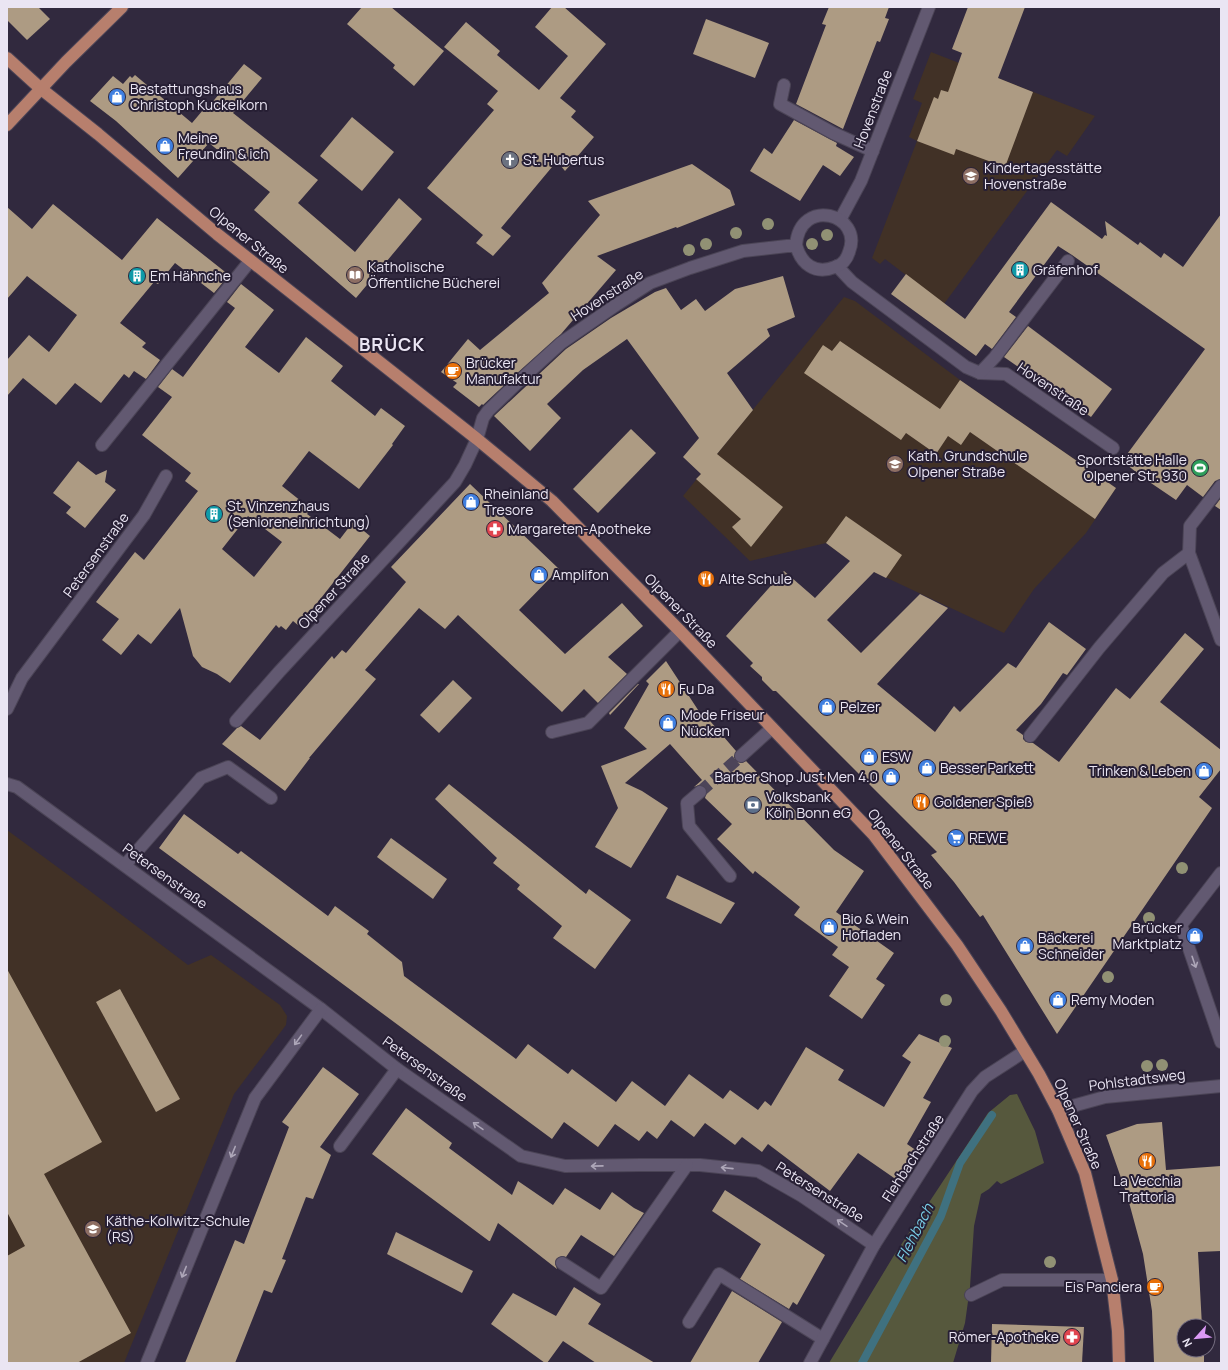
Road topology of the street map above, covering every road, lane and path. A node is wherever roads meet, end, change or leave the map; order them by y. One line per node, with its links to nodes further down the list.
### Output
1 (122, 7): 5 (main road)
2 (929, 7): 7 (street, Hovenstraße)
3 (7, 58): 5 (main road, Olpener Straße)
4 (784, 84): 7 (street)
5 (40, 88): 6 (main road); 10 (main road, Olpener Straße)
6 (7, 125)
7 (873, 151): 8 (street, Hovenstraße)
8 (840, 220): 9 (street); 12 (street)
9 (796, 245): 12 (street); 14 (street, Hovenstraße)
10 (250, 261): 14 (main road, Olpener Straße); 15 (street)
11 (1068, 261): 13 (street)
12 (838, 266): 13 (street, Hovenstraße)
13 (980, 373): 16 (street, Hovenstraße)
14 (477, 439): 20 (main road, Olpener Straße); 23 (street, Olpener Straße)
15 (102, 445)
16 (1113, 448)
17 (166, 476): 22 (street, Petersenstraße)
18 (1221, 486): 19 (street)
19 (1189, 553): 21 (street); 26 (street)
20 (680, 631): 24 (main road, Olpener Straße); 25 (street)
21 (1221, 640)
22 (7, 709)
23 (236, 721)
24 (772, 728): 27 (street); 36 (main road, Olpener Straße)
25 (552, 732)
26 (1030, 736)
27 (741, 756)
28 (7, 784): 31 (street, Petersenstraße)
29 (700, 792): 33 (street)
30 (271, 798): 31 (street)
31 (126, 865): 34 (street, Petersenstraße)
32 (1221, 873): 35 (street, one-way to 35)
33 (730, 876)
34 (321, 1009): 37 (street, Petersenstraße); 48 (street, one-way to 48)
35 (1221, 1042)
36 (1025, 1051): 39 (main road, Olpener Straße); 42 (street, Flehbachstraße)
37 (397, 1069): 40 (street); 41 (street, Petersenstraße, one-way to 37)
38 (1221, 1086): 39 (street, Pohlstadtsweg)
39 (1058, 1110): 44 (main road, Olpener Straße)
40 (340, 1146)
41 (687, 1165): 42 (street, Petersenstraße, one-way to 41); 43 (street)
42 (874, 1245): 47 (street, Flehbachstraße)
43 (562, 1263)
44 (1112, 1280): 45 (street); 50 (main road, Olpener Straße)
45 (971, 1295)
46 (689, 1322): 47 (street)
47 (823, 1339): 49 (street, Flehbachstraße)
48 (147, 1363)
49 (810, 1363)
50 (1119, 1363)

